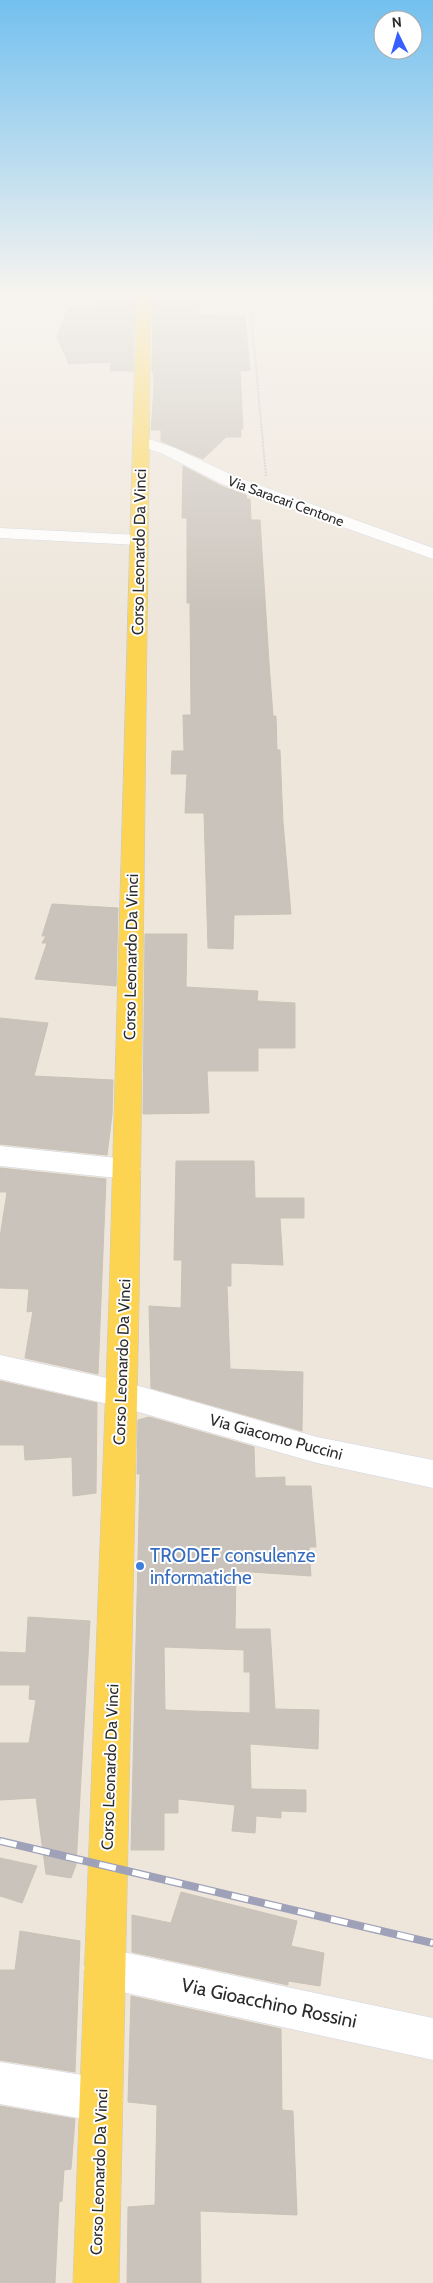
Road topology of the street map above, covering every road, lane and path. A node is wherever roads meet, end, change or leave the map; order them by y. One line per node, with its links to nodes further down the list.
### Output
1 (143, 399): 3 (main road, Corso Leonardo Da Vinci)
2 (259, 399): 4 (path)
3 (142, 441): 4 (street, Via Saracari Centone); 6 (main road, Corso Leonardo Da Vinci)
4 (268, 495): 7 (street, Via Saracari Centone)
5 (0, 533): 6 (street)
6 (140, 540): 9 (main road, Corso Leonardo Da Vinci)
7 (433, 554)
8 (0, 1156): 9 (street)
9 (127, 1169): 11 (main road, Corso Leonardo Da Vinci)
10 (0, 1367): 11 (street, Via Giacomo Puccini)
11 (121, 1394): 12 (street, Via Giacomo Puccini); 13 (main road, Corso Leonardo Da Vinci)
12 (426, 1472)
13 (104, 1968): 14 (street, Via Gioacchino Rossini); 16 (main road, Corso Leonardo Da Vinci)
14 (433, 2039)
15 (0, 2083): 16 (street)
16 (101, 2100): 17 (main road, Corso Leonardo Da Vinci)
17 (96, 2283)

